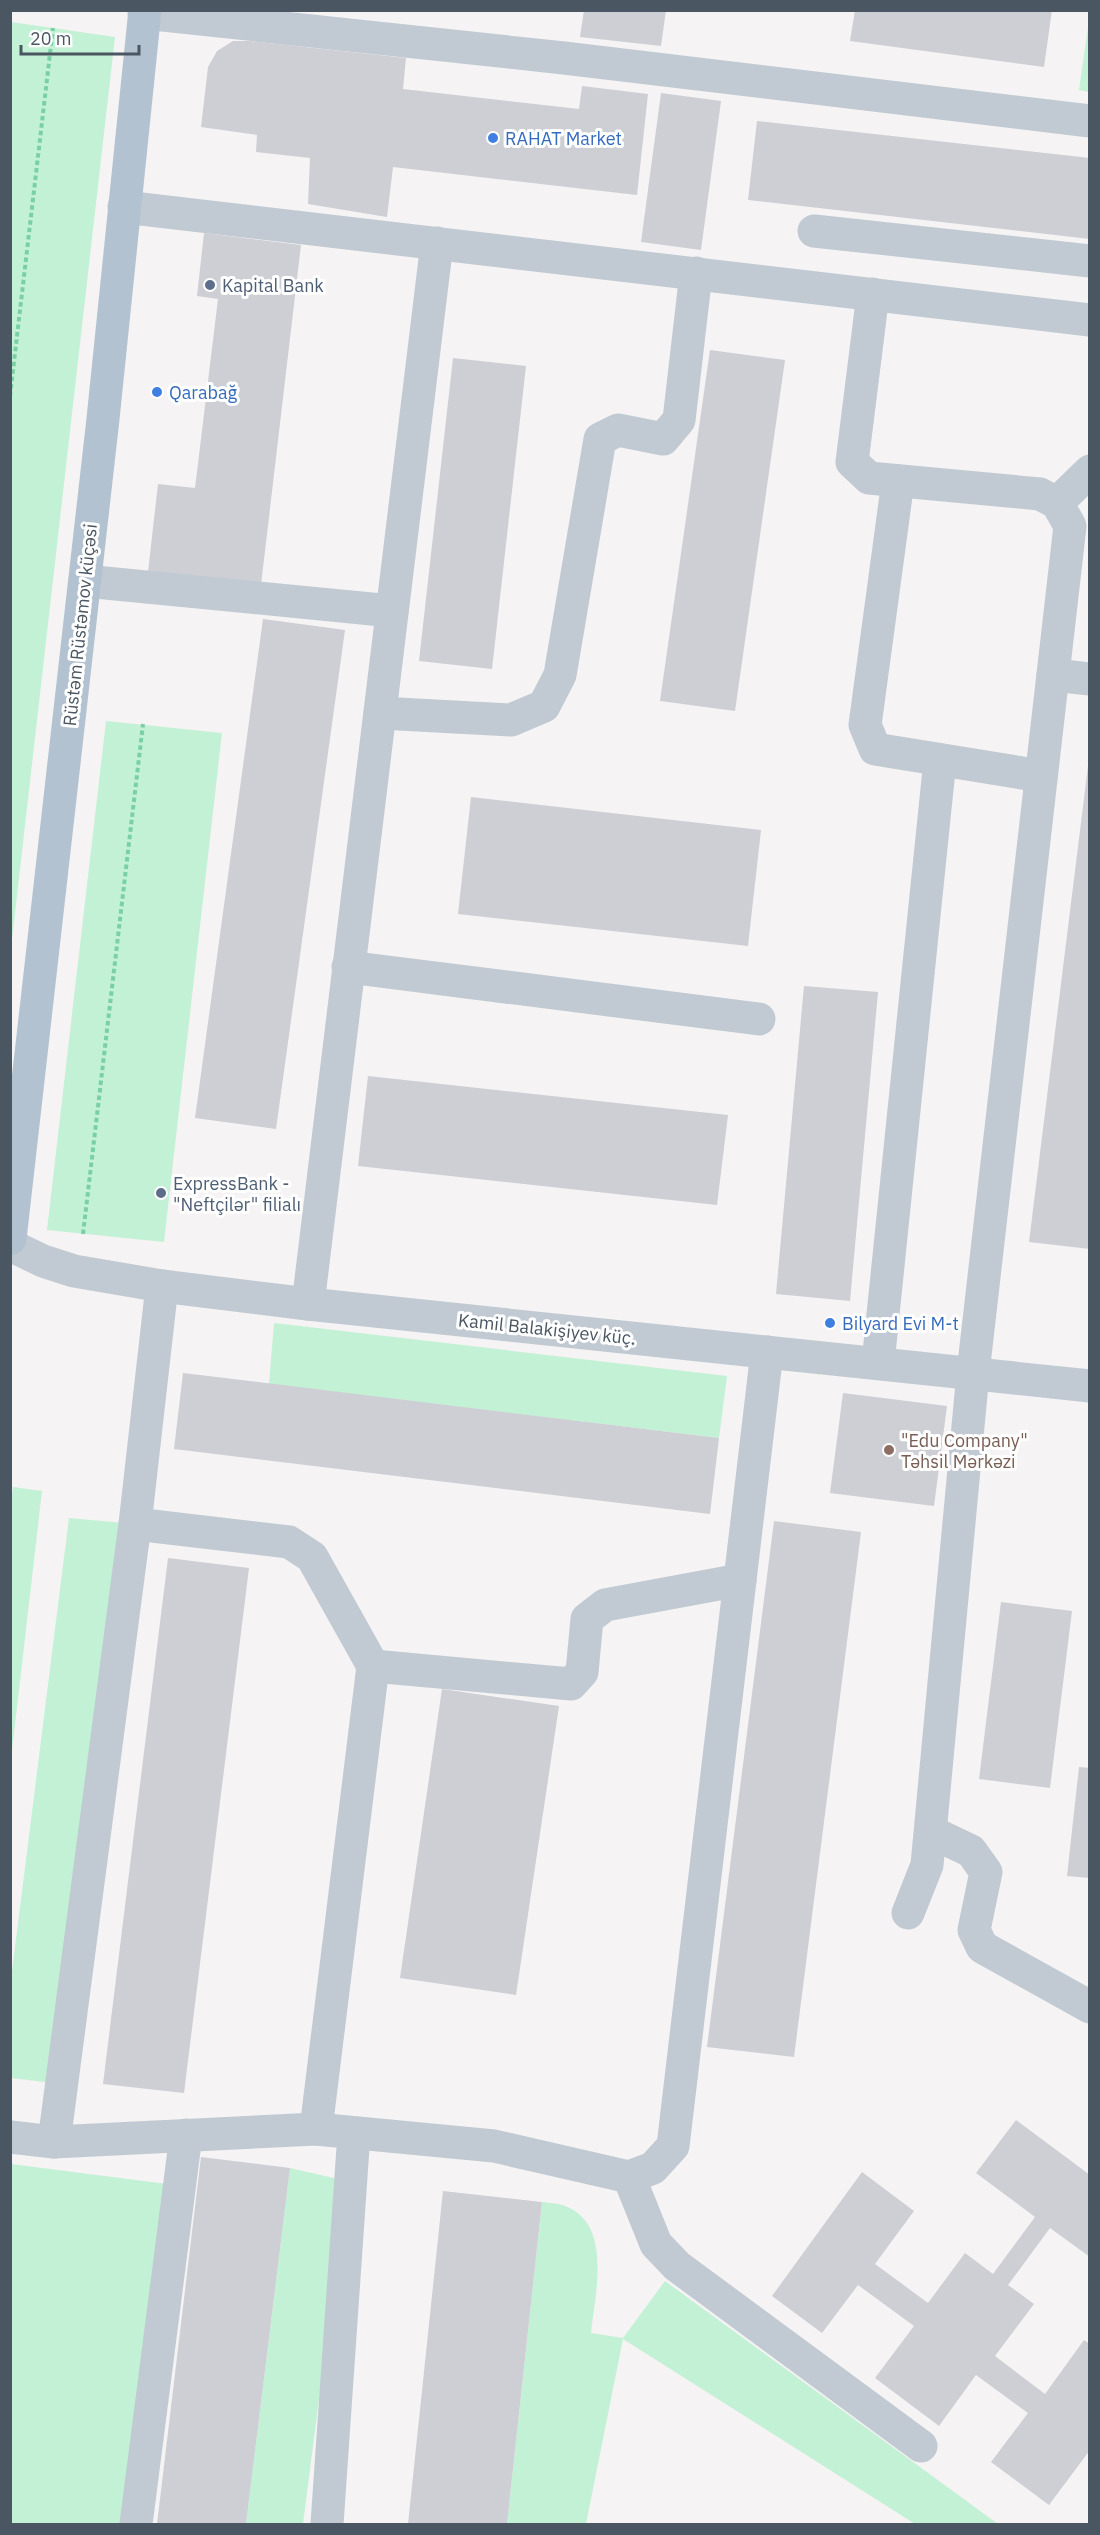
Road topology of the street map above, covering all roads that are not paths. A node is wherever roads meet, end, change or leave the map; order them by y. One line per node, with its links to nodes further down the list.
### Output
1 (145, 12): 2 (street); 3 (main road, Rüstəm Rüstəmov küçəsi)
2 (1089, 121)
3 (124, 207): 5 (street); 13 (main road, Rüstəm Rüstəmov küçəsi)
4 (814, 231): 6 (street)
5 (437, 243): 7 (street); 14 (street)
6 (1089, 261)
7 (696, 273): 8 (street); 17 (street)
8 (873, 294): 9 (street); 11 (street)
9 (1089, 320)
10 (1089, 471): 12 (street)
11 (898, 480): 12 (street); 18 (street)
12 (1057, 503): 15 (street)
13 (85, 581): 14 (street); 22 (main road, Rüstəm Rüstəmov küçəsi)
14 (392, 611): 17 (street)
15 (1053, 675): 16 (street); 19 (street)
16 (1089, 680)
17 (380, 713): 20 (street)
18 (940, 760): 19 (street); 27 (street)
19 (1041, 776): 28 (street)
20 (348, 968): 21 (street); 25 (street)
21 (759, 1019)
22 (10, 1239)
23 (10, 1245): 24 (street, Kamil Balakişiyev küç.)
24 (162, 1286): 25 (street, Kamil Balakişiyev küç.); 30 (street)
25 (308, 1304): 26 (street, Kamil Balakişiyev küç.)
26 (767, 1352): 27 (street, Kamil Balakişiyev küç.); 31 (street)
27 (878, 1363): 28 (street, Kamil Balakişiyev küç.)
28 (973, 1373): 29 (street, Kamil Balakişiyev küç.); 33 (street)
29 (1089, 1386)
30 (135, 1524): 32 (street); 40 (street)
31 (740, 1580): 32 (street); 41 (street)
32 (373, 1666): 36 (street)
33 (931, 1832): 34 (street); 35 (street)
34 (908, 1913)
35 (1089, 2007)
36 (316, 2129): 37 (street); 38 (street)
37 (354, 2133): 41 (street); 44 (street)
38 (186, 2135): 40 (street); 43 (street)
39 (10, 2136): 40 (street)
40 (54, 2142)
41 (629, 2177): 42 (street)
42 (921, 2446)
43 (136, 2524)
44 (327, 2524)

